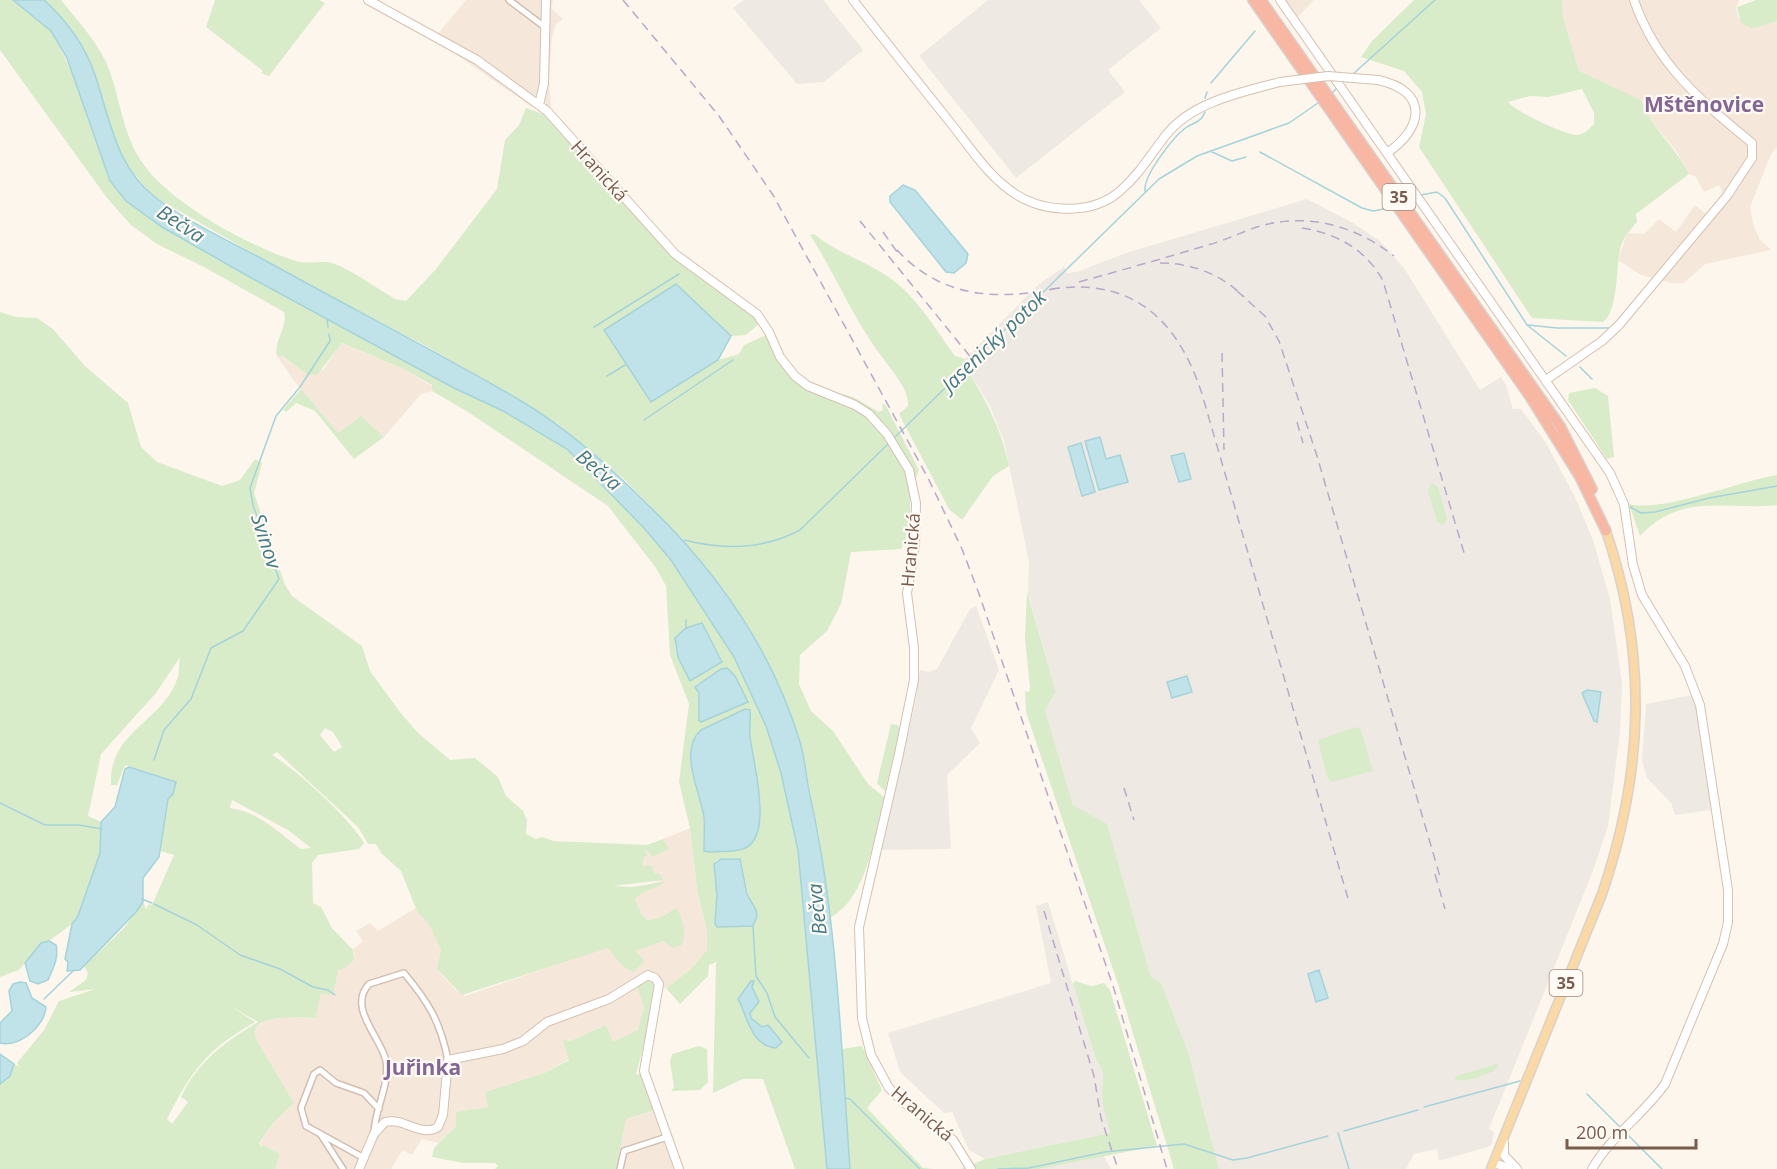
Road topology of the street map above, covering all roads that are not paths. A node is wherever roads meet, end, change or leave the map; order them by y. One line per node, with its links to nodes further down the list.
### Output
1 (368, 0): 10 (street, Hranická)
2 (509, 0): 9 (street)
3 (546, 0): 9 (street)
4 (852, 0): 11 (street, bridge)
5 (1253, 0): 13 (highway, 35)
6 (1262, 0): 13 (highway, 35)
7 (1280, 0): 11 (street)
8 (1634, 0): 12 (street)
9 (548, 29): 10 (street)
10 (539, 105): 26 (street, Hranická)
11 (1387, 153): 12 (street)
12 (1546, 380): 29 (street)
13 (1606, 531): 19 (main road, 35)
14 (448, 1059): 15 (street); 16 (street); 18 (street)
15 (380, 1109): 16 (street); 17 (street)
16 (374, 1134): 20 (street)
17 (321, 1135): 20 (street); 22 (street)
18 (667, 1137): 24 (street); 25 (street)
19 (1504, 1139): 21 (main road, 35); 28 (street)
20 (364, 1158): 23 (street)
21 (1493, 1166): 27 (street)
22 (343, 1169)
23 (359, 1169)
24 (620, 1169)
25 (679, 1169)
26 (971, 1169)
27 (1512, 1169)
28 (1518, 1169)
29 (1592, 1169)

